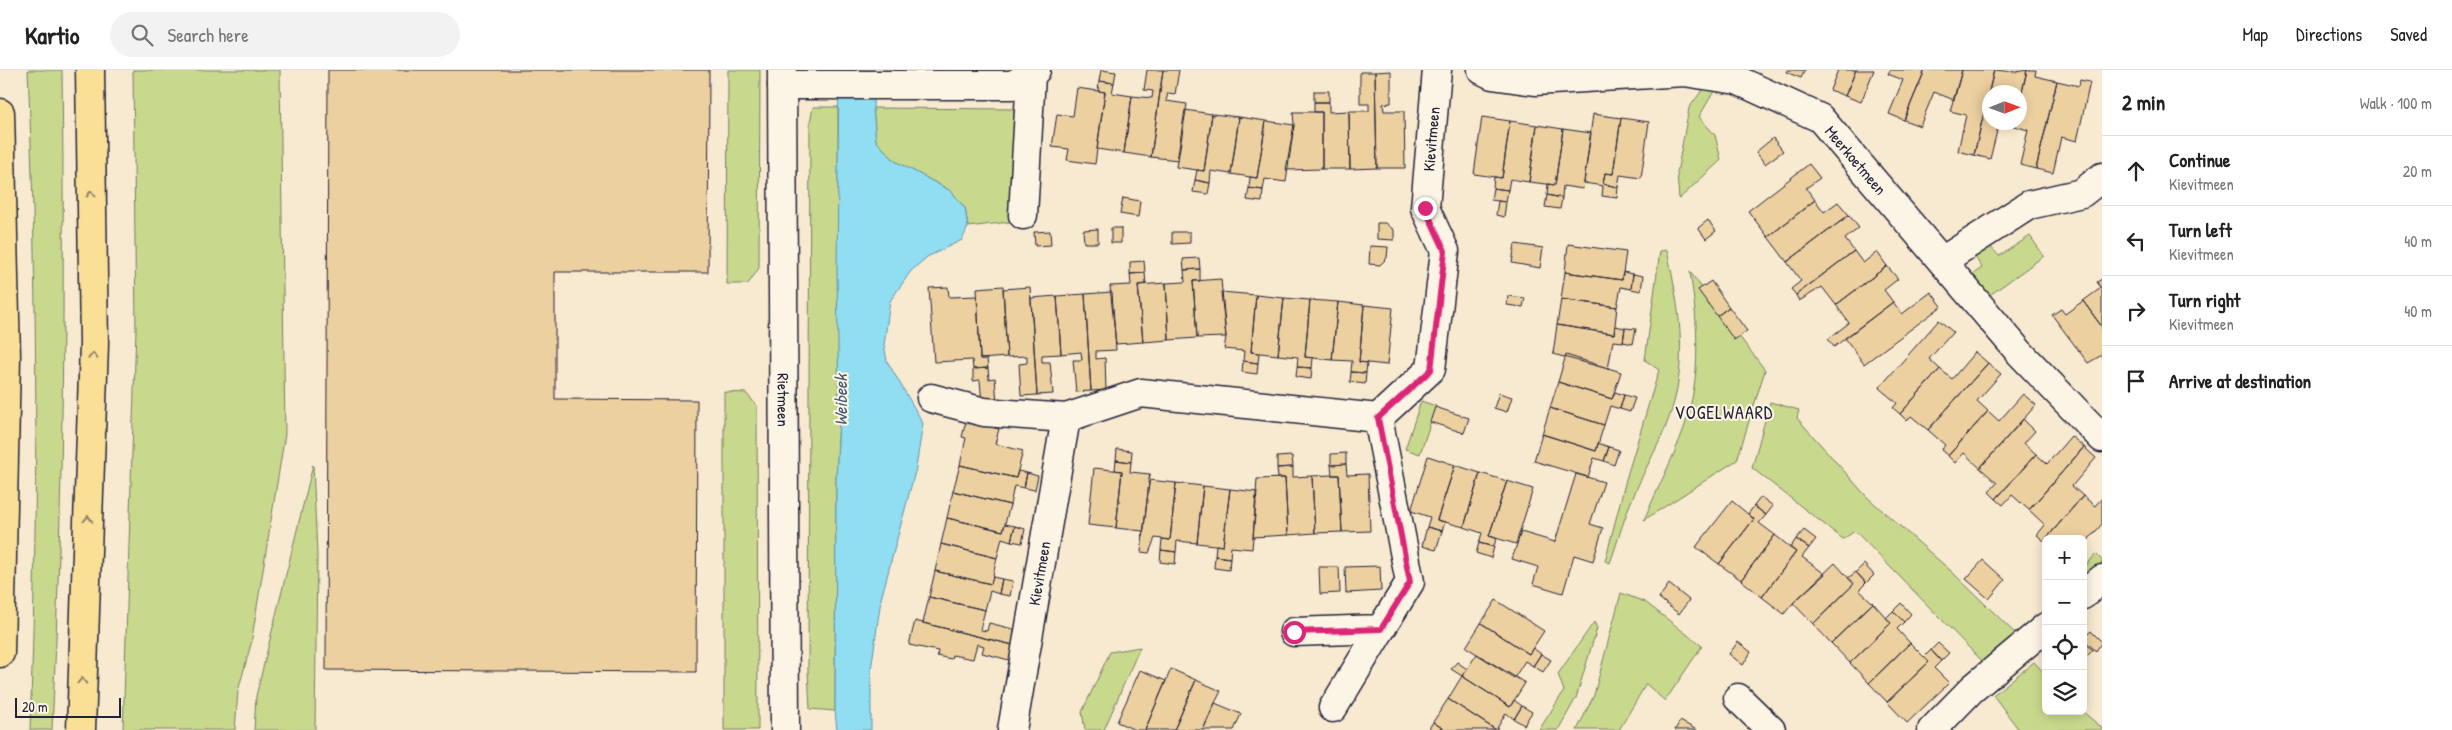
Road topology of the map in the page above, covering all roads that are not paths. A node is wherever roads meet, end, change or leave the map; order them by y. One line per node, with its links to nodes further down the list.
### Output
1 (90, 70): 22 (highway, one-way to 1)
2 (1437, 70): 12 (street, Kievitmeen)
3 (1482, 70): 9 (street, Meerkoetmeen)
4 (1033, 73): 5 (street); 8 (street)
5 (782, 78): 23 (street, Rietmeen)
6 (0, 113): 19 (highway)
7 (2102, 177): 9 (street)
8 (1023, 215)
9 (1942, 261): 13 (street, Meerkoetmeen)
10 (930, 398): 11 (street)
11 (1066, 418): 12 (street); 24 (street, Kievitmeen)
12 (1378, 418): 16 (street)
13 (2102, 438)
14 (2102, 579): 15 (street)
15 (2087, 592)
16 (1381, 629): 18 (street); 21 (street)
17 (2042, 630): 26 (street)
18 (1294, 632)
19 (0, 653)
20 (1738, 698): 25 (street)
21 (1333, 708)
22 (81, 730)
23 (786, 730)
24 (1012, 730)
25 (1771, 730)
26 (1932, 730)

